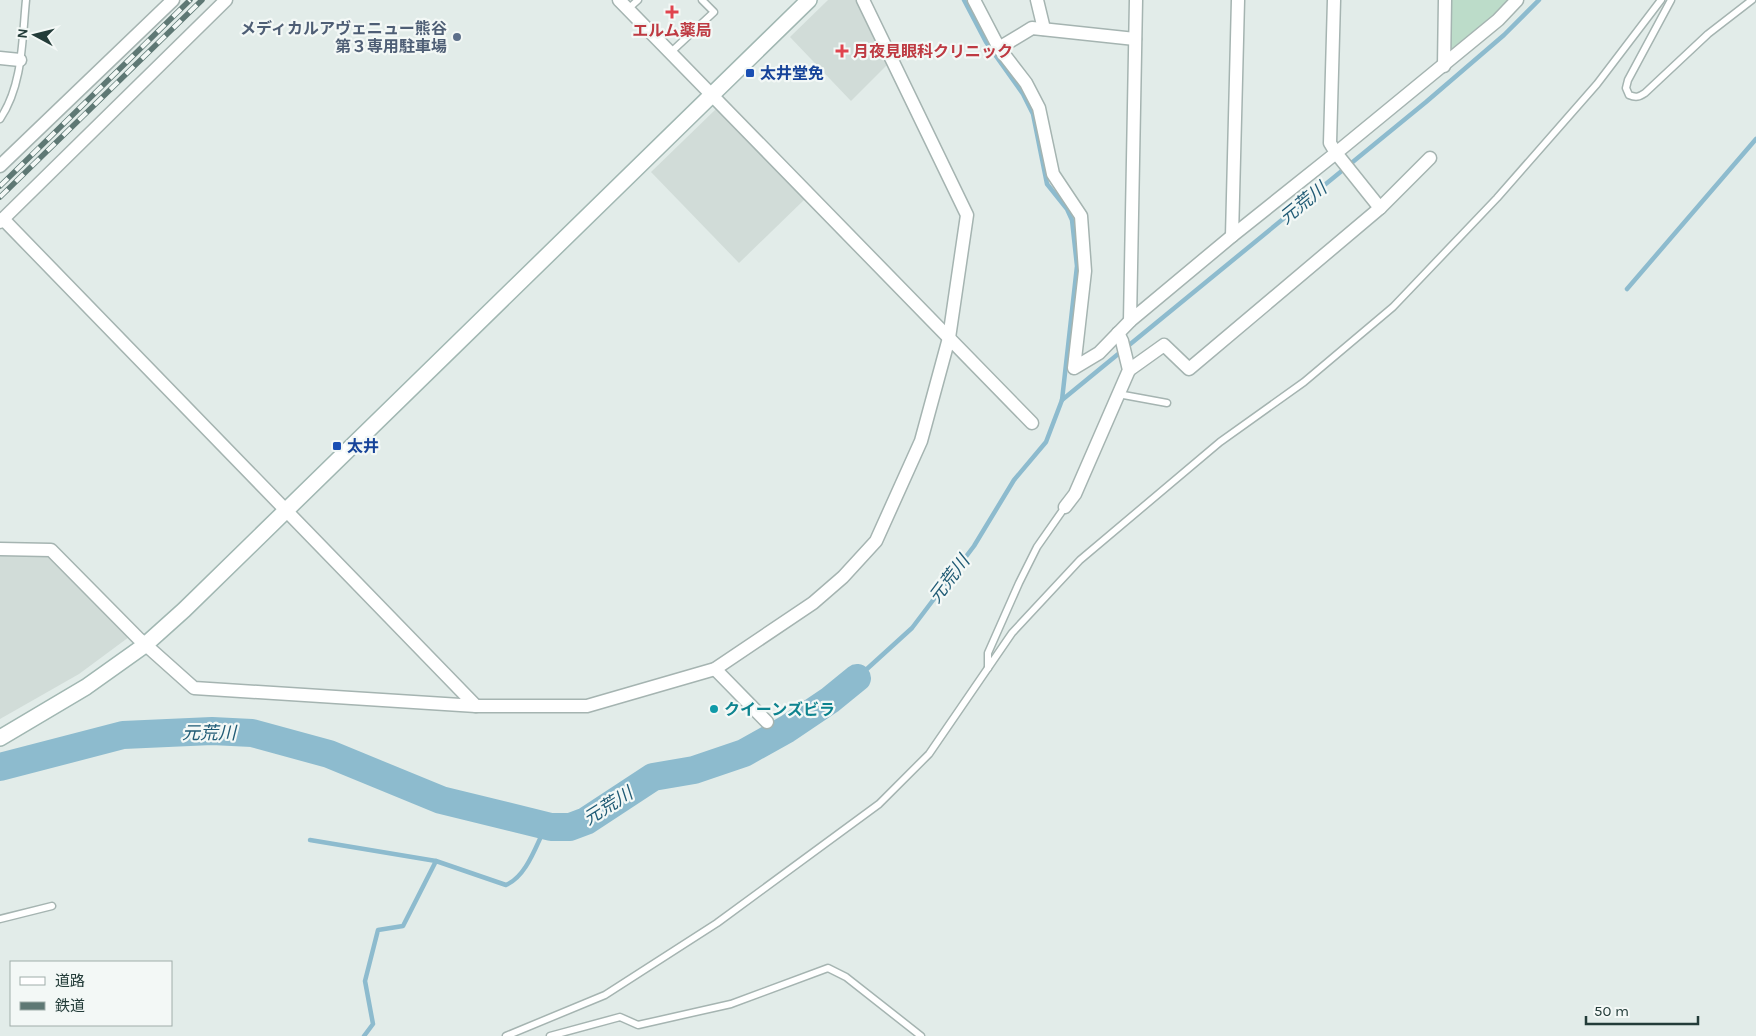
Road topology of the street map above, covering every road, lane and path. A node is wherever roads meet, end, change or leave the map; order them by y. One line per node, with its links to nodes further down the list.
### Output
1 (26, 0): 24 (lane)
2 (173, 0): 30 (street)
3 (226, 0): 32 (street)
4 (638, 0): 18 (lane)
5 (702, 0): 22 (lane)
6 (809, 0): 26 (street)
7 (863, 0): 36 (street)
8 (974, 0): 21 (street)
9 (1037, 0): 19 (street)
10 (1136, 0): 20 (street)
11 (1238, 0): 33 (street)
12 (1334, 0): 28 (street)
13 (1445, 0): 25 (street)
14 (1517, 0): 25 (street)
15 (1661, 0): 45 (lane)
16 (1670, 0): 17 (lane)
17 (1752, 0)
18 (624, 5): 22 (street)
19 (1044, 29): 20 (street); 21 (street)
20 (1135, 39): 34 (street)
21 (999, 48): 35 (street)
22 (670, 53): 26 (street)
23 (0, 58): 24 (street)
24 (20, 60): 27 (lane)
25 (1444, 66): 28 (street)
26 (712, 95): 36 (street); 42 (street)
27 (0, 119)
28 (1339, 156): 31 (street); 33 (street)
29 (1430, 158): 31 (street)
30 (0, 166)
31 (1380, 208): 37 (street)
32 (2, 221): 42 (street)
33 (1232, 236): 34 (street)
34 (1130, 321): 35 (street)
35 (1120, 337): 37 (street)
36 (949, 338): 40 (street); 46 (street)
37 (1129, 367): 38 (street)
38 (1118, 394): 39 (lane); 41 (street)
39 (1167, 402)
40 (1032, 423)
41 (1065, 507): 45 (lane)
42 (287, 510): 44 (street); 47 (street)
43 (0, 549): 44 (street)
44 (145, 644): 47 (street); 49 (street)
45 (988, 668): 52 (lane)
46 (715, 669): 47 (street); 48 (street)
47 (476, 706)
48 (767, 722)
49 (0, 738)
50 (52, 906): 51 (lane)
51 (0, 919)
52 (506, 1036)
53 (550, 1036): 54 (lane)
54 (921, 1036)

